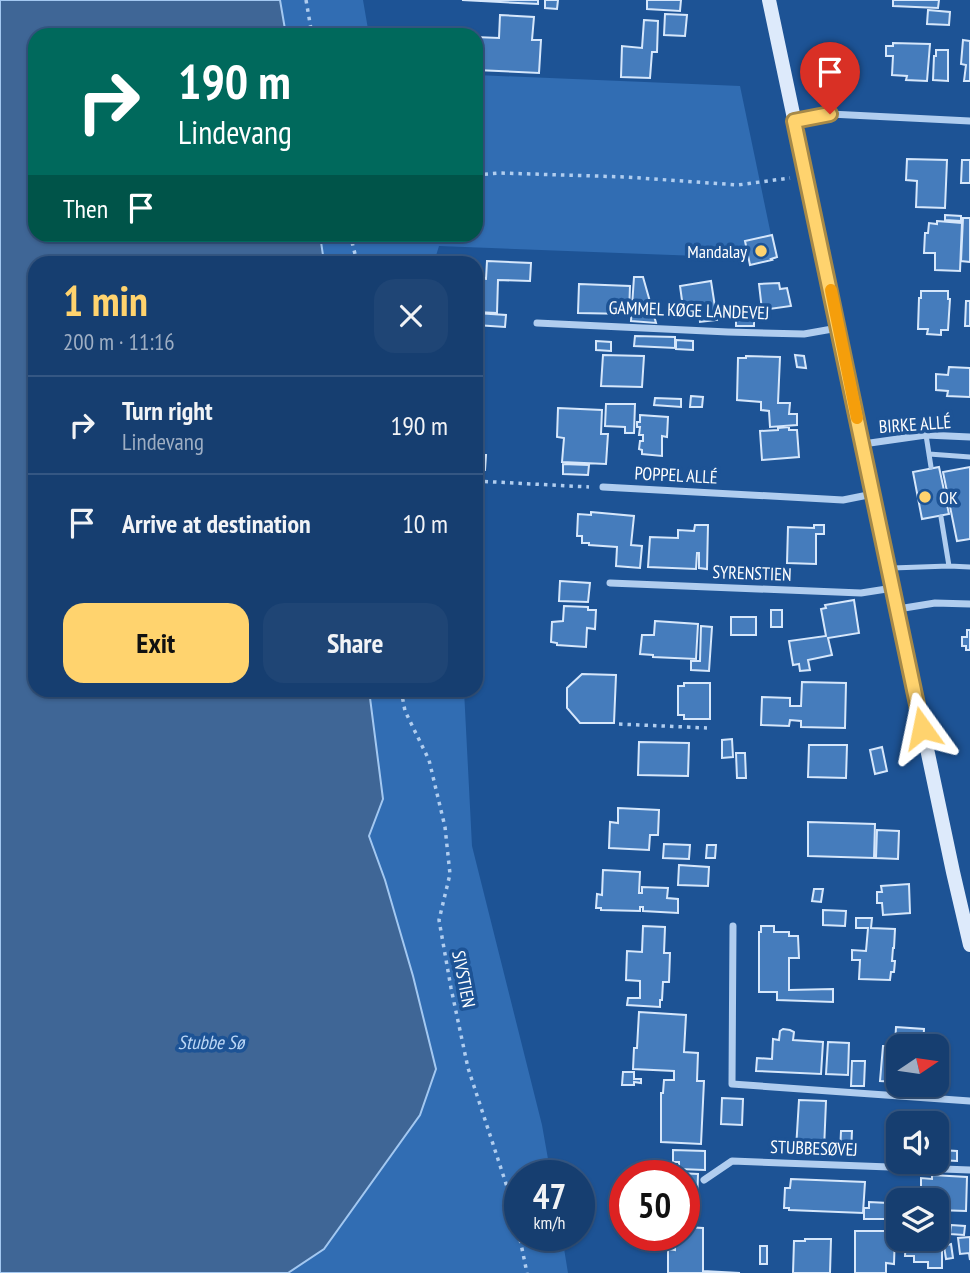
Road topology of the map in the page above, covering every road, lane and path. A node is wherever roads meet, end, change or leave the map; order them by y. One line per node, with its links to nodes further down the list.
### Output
1 (306, 0): 3 (path)
2 (769, 0): 4 (main road)
3 (311, 28)
4 (794, 121): 5 (street); 7 (main road)
5 (970, 121)
6 (483, 174): 7 (path)
7 (806, 175): 9 (main road)
8 (537, 323): 9 (street, GAMMEL KØGE LANDEVEJ)
9 (838, 328): 12 (main road)
10 (926, 435): 11 (street, BIRKE ALLÉ); 12 (street, BIRKE ALLÉ); 13 (lane)
11 (970, 436)
12 (863, 444): 18 (main road)
13 (929, 454): 14 (lane); 15 (lane)
14 (970, 457)
15 (932, 467)
16 (483, 481): 17 (path)
17 (603, 487): 18 (street, POPPEL ALLÉ)
18 (873, 494): 22 (main road)
19 (940, 517): 20 (lane)
20 (950, 566): 21 (lane); 22 (lane)
21 (970, 567)
22 (889, 568): 24 (main road)
23 (610, 583): 24 (street, SYRENSTIEN)
24 (893, 589): 26 (main road)
25 (970, 604): 26 (street)
26 (897, 610): 31 (main road)
27 (402, 697): 35 (path, SIVSTIEN)
28 (620, 724): 29 (path)
29 (707, 729)
30 (733, 926): 32 (street)
31 (970, 945)
32 (970, 1101)
33 (970, 1170): 34 (street, STUBBESØVEJ)
34 (704, 1180)
35 (527, 1273)

